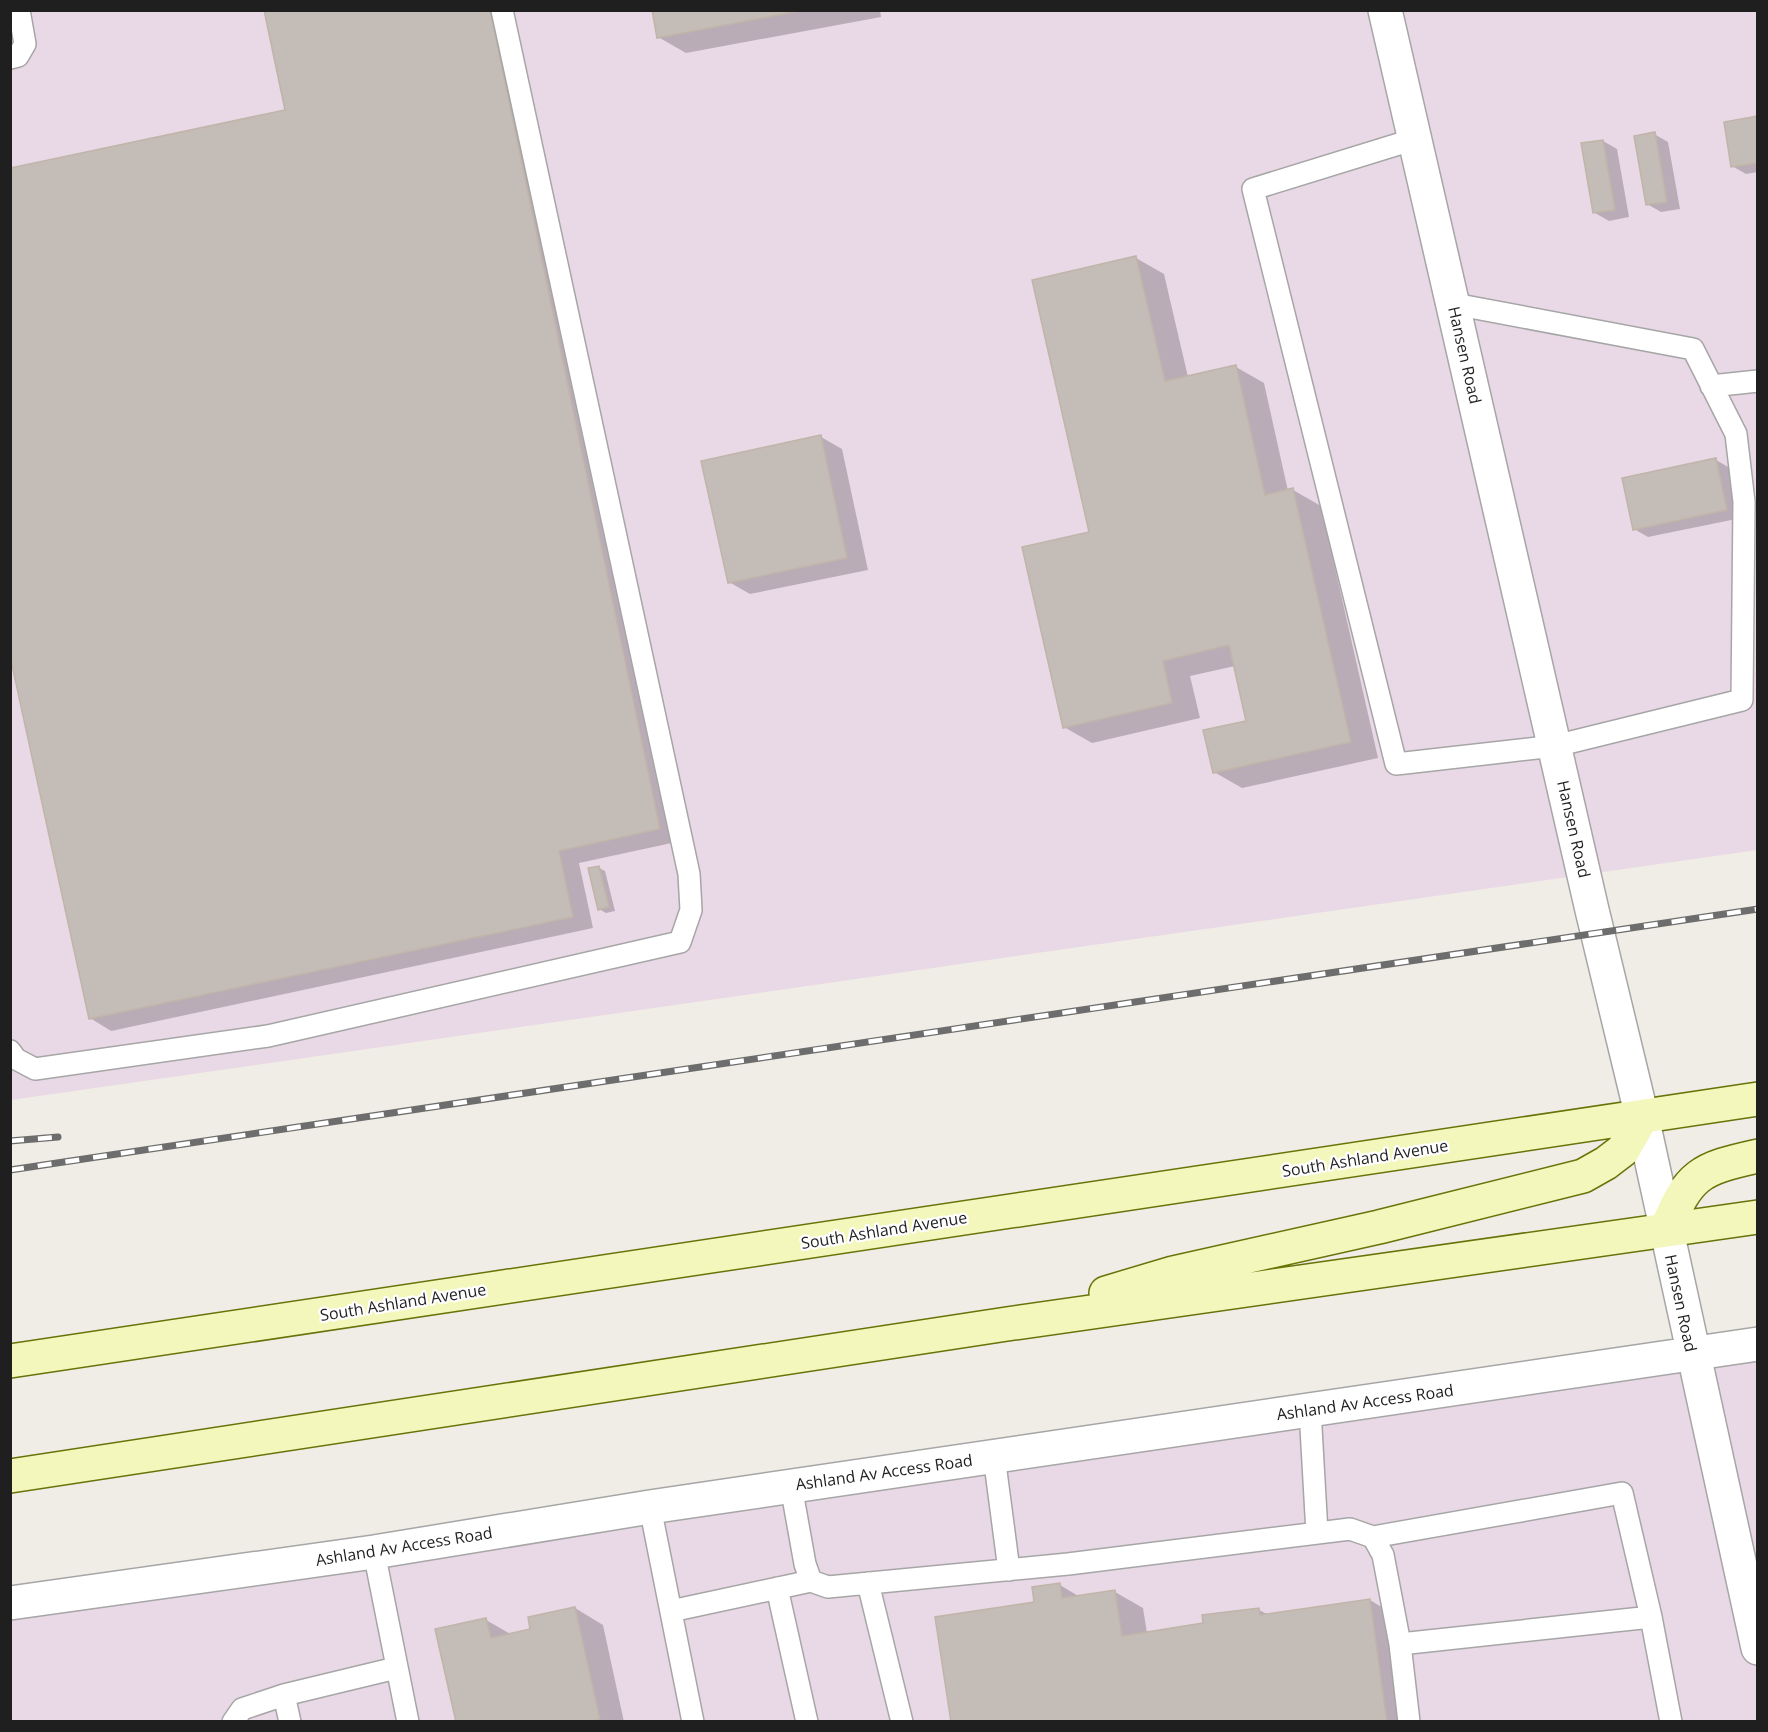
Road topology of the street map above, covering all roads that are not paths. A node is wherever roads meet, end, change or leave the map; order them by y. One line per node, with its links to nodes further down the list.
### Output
1 (19, 10): 4 (lane)
2 (502, 10): 11 (lane)
3 (1386, 10): 5 (street, Hansen Road)
4 (10, 58)
5 (1415, 139): 6 (street, Hansen Road); 10 (lane)
6 (1454, 304): 8 (lane); 10 (street, Hansen Road)
7 (1758, 381): 8 (lane)
8 (1711, 386): 9 (lane)
9 (1750, 703): 10 (lane)
10 (1556, 746): 13 (street, Hansen Road)
11 (10, 1051)
12 (1758, 1099): 13 (main road, South Ashland Avenue)
13 (1642, 1117): 16 (street, Hansen Road); 17 (main road); 20 (main road, South Ashland Avenue)
14 (1758, 1155): 16 (main road)
15 (1758, 1216): 16 (main road)
16 (1666, 1230): 17 (main road); 19 (street, Hansen Road)
17 (1006, 1324): 23 (main road)
18 (1758, 1344): 19 (street, Ashland Av Access Road)
19 (1692, 1354): 21 (street, Ashland Av Access Road); 37 (street, Hansen Road)
20 (10, 1361)
21 (1310, 1410): 22 (street, Ashland Av Access Road); 26 (lane)
22 (994, 1456): 24 (street, Ashland Av Access Road); 29 (lane)
23 (10, 1476)
24 (791, 1486): 25 (street, Ashland Av Access Road); 30 (lane)
25 (650, 1507): 28 (street, Ashland Av Access Road); 34 (lane)
26 (1317, 1533): 27 (lane); 29 (lane)
27 (1373, 1537): 35 (lane); 36 (lane)
28 (374, 1552): 33 (street, Ashland Av Access Road); 38 (lane)
29 (1009, 1570): 31 (lane)
30 (811, 1581): 31 (lane); 32 (lane)
31 (868, 1583): 45 (lane)
32 (777, 1588): 34 (lane); 44 (lane)
33 (10, 1603)
34 (671, 1611): 43 (lane)
35 (1651, 1617): 36 (lane); 47 (lane)
36 (1400, 1644): 46 (lane)
37 (1758, 1648)
38 (396, 1668): 39 (lane); 42 (lane)
39 (284, 1695): 40 (lane); 41 (lane)
40 (233, 1722)
41 (290, 1722)
42 (408, 1722)
43 (693, 1722)
44 (807, 1722)
45 (902, 1722)
46 (1408, 1722)
47 (1671, 1722)

